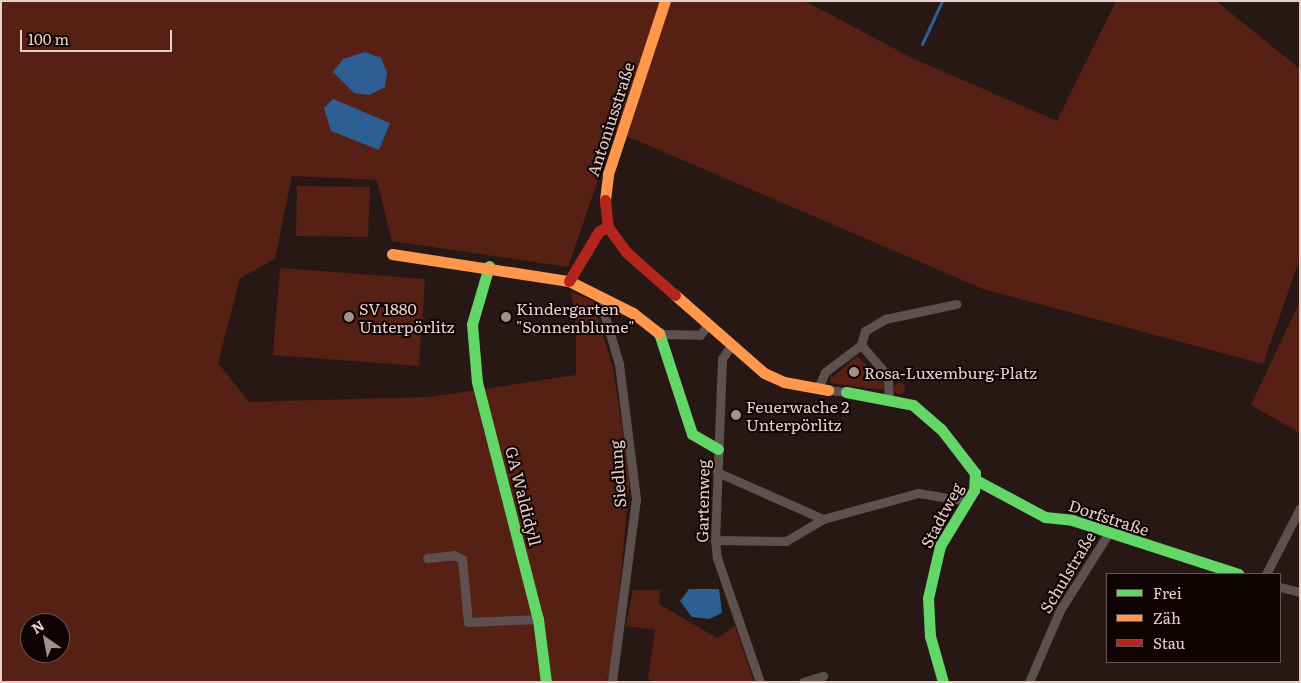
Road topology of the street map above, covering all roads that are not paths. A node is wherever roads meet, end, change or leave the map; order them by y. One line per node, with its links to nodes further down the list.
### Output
1 (665, 1): 2 (street, Antoniusstraße)
2 (608, 226): 5 (street); 8 (street, Antoniusstraße)
3 (392, 254): 4 (street)
4 (489, 266): 5 (street); 28 (street, GA Waldidyll)
5 (569, 281): 6 (street)
6 (599, 296): 9 (street); 31 (street, Siedlung)
7 (956, 304): 10 (street)
8 (707, 326): 9 (street); 11 (street, Antoniusstraße)
9 (662, 334): 15 (street)
10 (861, 345): 12 (street); 14 (street)
11 (730, 347): 12 (street); 15 (street, Gartenweg)
12 (823, 389): 13 (street)
13 (846, 392): 14 (street)
14 (889, 399): 17 (street)
15 (718, 449): 16 (street, Gartenweg)
16 (717, 472): 20 (street); 22 (street, Gartenweg)
17 (976, 480): 18 (street, Stadtweg); 21 (street, Dorfstraße)
18 (968, 501): 20 (street); 34 (street, Stadtweg)
19 (1300, 508): 25 (street)
20 (823, 519): 22 (street)
21 (1108, 534): 24 (street, Dorfstraße); 35 (street, Schulstraße)
22 (715, 540): 32 (street, Gartenweg)
23 (427, 558): 28 (street)
24 (1235, 573)
25 (1267, 573)
26 (1281, 587): 27 (street)
27 (1300, 592)
28 (538, 619): 30 (street, GA Waldidyll)
29 (823, 676): 33 (street)
30 (546, 682)
31 (612, 682)
32 (760, 682)
33 (802, 682)
34 (943, 682)
35 (1029, 682)

